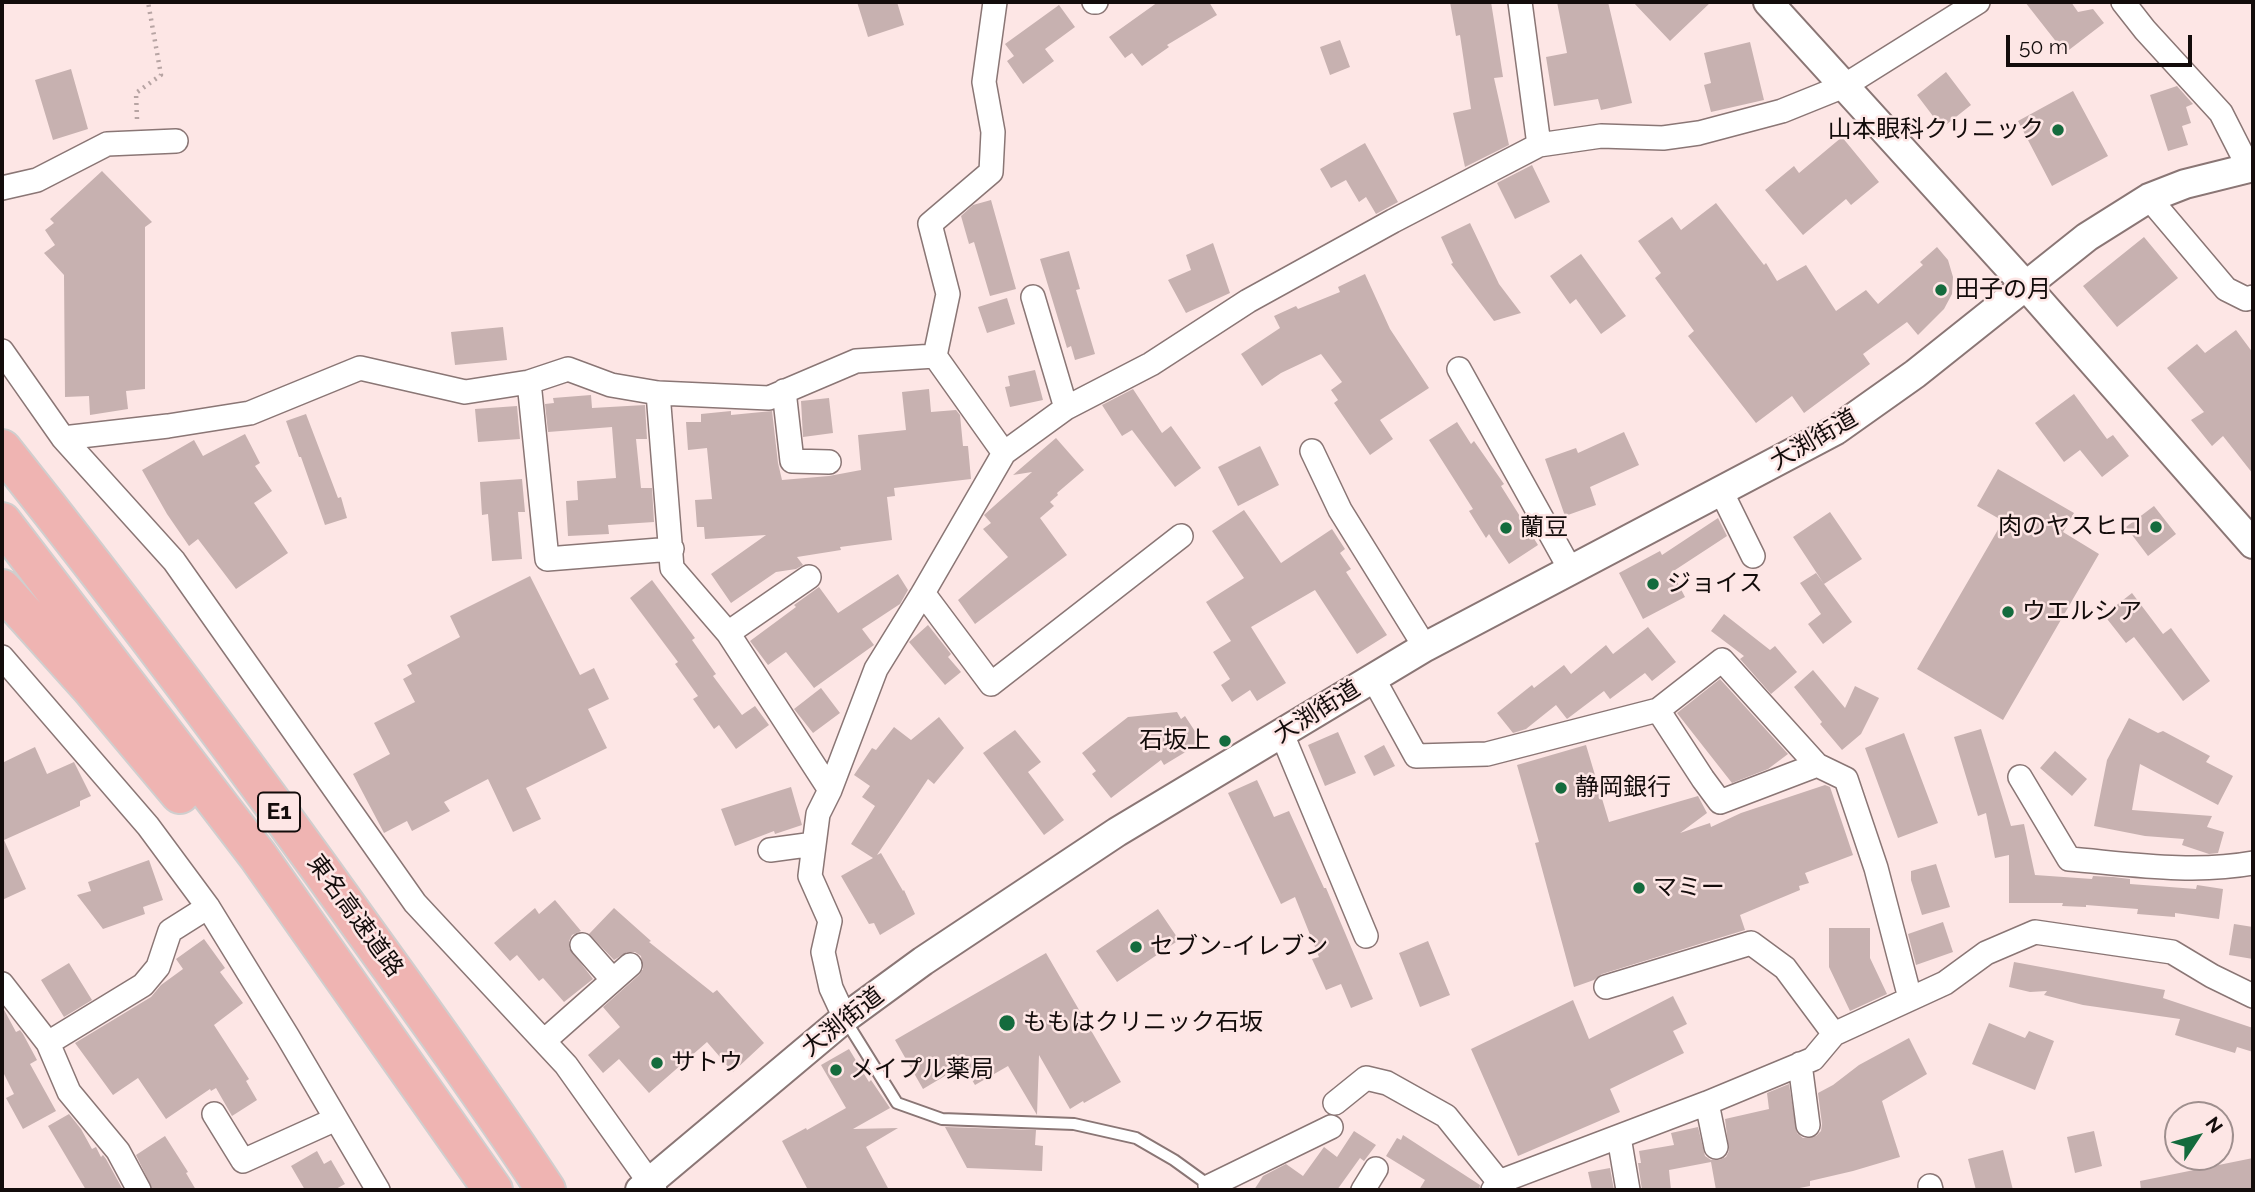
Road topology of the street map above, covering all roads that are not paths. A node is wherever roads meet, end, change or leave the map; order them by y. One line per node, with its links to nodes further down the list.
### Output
1 (995, 2): 16 (street)
2 (1520, 2): 8 (street)
3 (1768, 2): 6 (street)
4 (1978, 2): 6 (street)
5 (2123, 2): 9 (street)
6 (1844, 86): 8 (street); 12 (street)
7 (176, 141): 10 (street)
8 (1539, 145): 21 (street)
9 (2251, 167): 11 (street, 大渕街道)
10 (2, 188)
11 (2149, 198): 12 (street, 大渕街道); 14 (street)
12 (2026, 286): 27 (street, 大渕街道); 30 (street)
13 (1033, 297): 21 (street)
14 (2253, 298)
15 (2, 351): 22 (street)
16 (935, 356): 19 (street); 25 (street)
17 (1459, 369): 33 (street)
18 (529, 382): 20 (street); 22 (street); 31 (street)
19 (784, 391): 20 (street); 26 (street)
20 (658, 393): 31 (street)
21 (1066, 408): 25 (street)
22 (63, 438): 58 (street)
23 (2, 449): 72 (highway, 東名高速道路 / E1)
24 (1312, 451): 38 (street)
25 (1004, 453): 36 (street)
26 (830, 462)
27 (1721, 491): 32 (street); 33 (street, 大渕街道)
28 (2, 522): 77 (highway, 東名高速道路 / E1)
29 (1181, 536): 36 (street)
30 (2253, 544)
31 (672, 549): 37 (street)
32 (1754, 556)
33 (1570, 569): 38 (street, 大渕街道)
34 (809, 577): 37 (street)
35 (2, 589): 76 (highway)
36 (923, 593): 45 (street)
37 (728, 633): 45 (street)
38 (1425, 647): 40 (street, 大渕街道)
39 (2, 657): 49 (street)
40 (1373, 678): 41 (street); 42 (street, 大渕街道)
41 (1658, 710): 43 (street); 43 (street)
42 (1282, 734): 50 (street); 56 (street, 大渕街道)
43 (1817, 765): 55 (street)
44 (2020, 777): 48 (street)
45 (830, 790): 46 (street)
46 (814, 844): 47 (street); 56 (street)
47 (770, 850)
48 (2253, 863)
49 (208, 907): 59 (street); 64 (street)
50 (1366, 936)
51 (582, 945): 58 (street)
52 (2, 984): 59 (street)
53 (1606, 987): 57 (street)
54 (2253, 996): 55 (street)
55 (1910, 999): 57 (street)
56 (845, 1018): 71 (street, 大渕街道); 73 (lane)
57 (1834, 1034): 60 (street)
58 (544, 1041): 71 (street)
59 (48, 1043): 74 (street)
60 (1800, 1064): 62 (street); 65 (street)
61 (1335, 1103): 70 (street)
62 (1707, 1103): 67 (street); 68 (street)
63 (214, 1114): 64 (street)
64 (337, 1119): 75 (street)
65 (1808, 1125)
66 (1331, 1127): 73 (street)
67 (1619, 1137): 70 (street); 79 (street)
68 (1716, 1147)
69 (1376, 1168): 78 (street)
70 (1496, 1186)
71 (648, 1187)
72 (544, 1188)
73 (1212, 1188)
74 (139, 1190)
75 (378, 1190)
76 (471, 1190)
77 (493, 1190)
78 (1363, 1190)
79 (1628, 1190)

